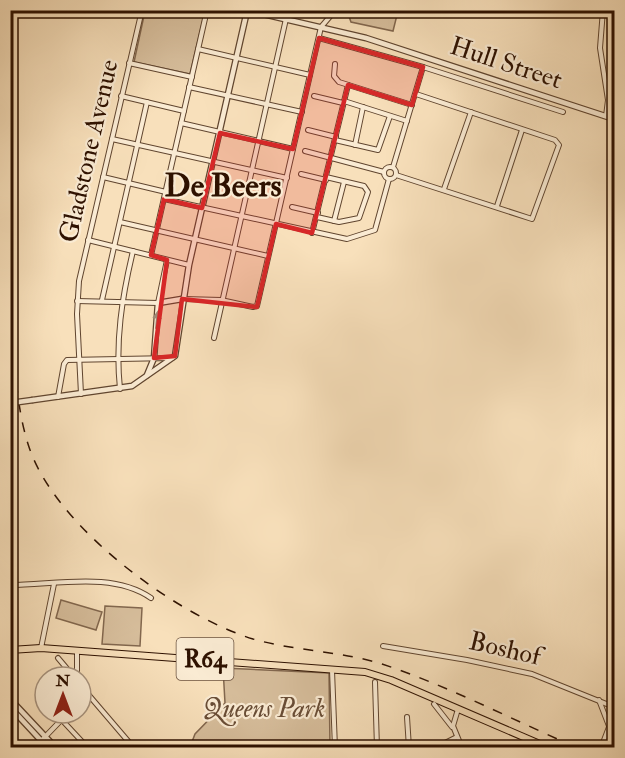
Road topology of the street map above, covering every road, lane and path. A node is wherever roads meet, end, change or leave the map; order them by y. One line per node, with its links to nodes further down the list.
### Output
1 (142, 10): 12 (street, Gladstone Avenue)
2 (207, 10): 10 (street)
3 (247, 10): 7 (street, Hull Street); 11 (street)
4 (288, 10): 7 (street)
5 (603, 10): 34 (street)
6 (333, 13): 8 (street)
7 (286, 18): 8 (street, Hull Street); 14 (street)
8 (321, 27): 9 (street); 34 (street, Hull Street)
9 (319, 38): 15 (street, Hull Street); 16 (street)
10 (198, 49): 11 (street); 17 (street)
11 (237, 58): 14 (street); 22 (street)
12 (129, 63): 17 (street); 21 (street, Gladstone Avenue)
13 (335, 64): 18 (street)
14 (275, 67): 16 (street); 26 (street)
15 (423, 67): 20 (street, Hull Street); 32 (street)
16 (310, 75): 30 (street)
17 (192, 77): 19 (street)
18 (348, 85): 25 (street); 27 (street)
19 (189, 87): 22 (street); 29 (street)
20 (416, 94): 27 (street, Hull Street); 31 (street)
21 (121, 96): 24 (street); 41 (street, Gladstone Avenue)
22 (228, 96): 26 (street); 40 (street)
23 (314, 96): 25 (street)
24 (147, 102): 29 (street); 44 (street)
25 (344, 102): 28 (street); 42 (street)
26 (267, 104): 30 (street); 43 (street)
27 (412, 105): 36 (street, Hull Street)
28 (363, 107): 33 (street); 45 (street)
29 (184, 111): 37 (street)
30 (302, 112): 46 (street)
31 (471, 112): 39 (street); 62 (street)
32 (563, 112)
33 (390, 116): 36 (street); 45 (street)
34 (606, 116): 35 (street, Hull Street)
35 (615, 119)
36 (408, 121): 51 (street, Hull Street)
37 (181, 123): 40 (street); 48 (street)
38 (308, 130): 42 (street)
39 (522, 130): 65 (street); 65 (street)
40 (220, 133): 43 (street); 50 (street)
41 (112, 139): 44 (street); 56 (street, Gladstone Avenue)
42 (335, 139): 45 (street); 49 (street)
43 (258, 141): 46 (street); 52 (street)
44 (138, 145): 48 (street); 61 (street)
45 (354, 145)
46 (293, 149): 57 (street)
47 (305, 151): 49 (street)
48 (174, 153): 50 (street); 63 (street)
49 (331, 158): 53 (street); 58 (street)
50 (213, 161): 52 (street); 67 (street)
51 (393, 167): 53 (street); 55 (street)
52 (251, 170): 57 (street); 69 (street)
53 (384, 172): 59 (street)
54 (301, 174): 58 (street)
55 (396, 175): 59 (street); 62 (street)
56 (103, 177): 61 (street); 76 (street, Gladstone Avenue)
57 (287, 178): 72 (street)
58 (326, 178): 60 (street); 68 (street)
59 (389, 179): 74 (street)
60 (344, 182): 70 (street); 70 (street)
61 (129, 183): 63 (street); 71 (street)
62 (444, 189): 65 (street)
63 (166, 192): 64 (street)
64 (164, 199): 67 (street); 73 (street)
65 (497, 206)
66 (292, 207): 68 (street)
67 (202, 208): 69 (street); 75 (street)
68 (317, 215): 70 (street); 74 (street)
69 (240, 216): 72 (street); 78 (street)
70 (334, 220)
71 (120, 222): 73 (street); 77 (street)
72 (276, 224): 74 (street); 81 (street)
73 (157, 231): 75 (street); 80 (street)
74 (312, 233)
75 (195, 239): 78 (street); 83 (street)
76 (88, 240): 77 (street); 88 (street, Gladstone Avenue)
77 (115, 246): 79 (street); 85 (street)
78 (232, 248): 81 (street); 87 (street)
79 (133, 251): 80 (street); 86 (street)
80 (151, 255): 82 (street)
81 (268, 256): 87 (street)
82 (167, 260): 83 (street); 89 (street)
83 (189, 265): 84 (street)
84 (182, 299): 87 (street); 89 (street); 92 (street)
85 (102, 300): 86 (street); 88 (street)
86 (122, 300): 89 (street); 93 (street)
87 (221, 300): 90 (street)
88 (77, 301): 94 (street, Gladstone Avenue)
89 (158, 303): 91 (street, one-way to 89)
90 (214, 338)
91 (154, 358): 92 (street); 93 (street); 95 (street)
92 (174, 358): 95 (street)
93 (117, 359): 94 (street); 96 (street)
94 (78, 360): 97 (street, Gladstone Avenue); 98 (street)
95 (146, 378): 96 (street)
96 (120, 388): 97 (street)
97 (81, 394): 98 (street)
98 (58, 397): 99 (street, bridge)
99 (11, 403)
100 (54, 584): 101 (street); 102 (street); 104 (street)
101 (11, 586)
102 (151, 598)
103 (383, 646): 114 (street, Boshof)
104 (41, 648): 105 (main road, R64); 106 (main road, R64)
105 (10, 650)
106 (77, 651): 109 (street); 110 (main road, R64)
107 (58, 658): 108 (street)
108 (64, 665)
109 (77, 665)
110 (332, 669): 118 (main road, R64); 131 (street)
111 (375, 682): 132 (street)
112 (10, 699): 126 (street)
113 (93, 700): 130 (street)
114 (599, 700): 117 (street, Boshof); 123 (street)
115 (434, 704): 124 (street)
116 (10, 707): 126 (street)
117 (615, 707)
118 (459, 709): 124 (street); 136 (main road, R64)
119 (615, 714): 123 (street)
120 (407, 717): 133 (street)
121 (55, 725): 126 (street)
122 (67, 725): 129 (street)
123 (609, 727): 137 (street)
124 (454, 730): 125 (street)
125 (458, 737): 134 (street); 135 (street)
126 (43, 738): 127 (street); 128 (street)
127 (48, 747)
128 (56, 747)
129 (88, 747)
130 (134, 747)
131 (335, 747)
132 (377, 747)
133 (409, 747)
134 (435, 747)
135 (462, 747)
136 (549, 747)
137 (601, 747)

